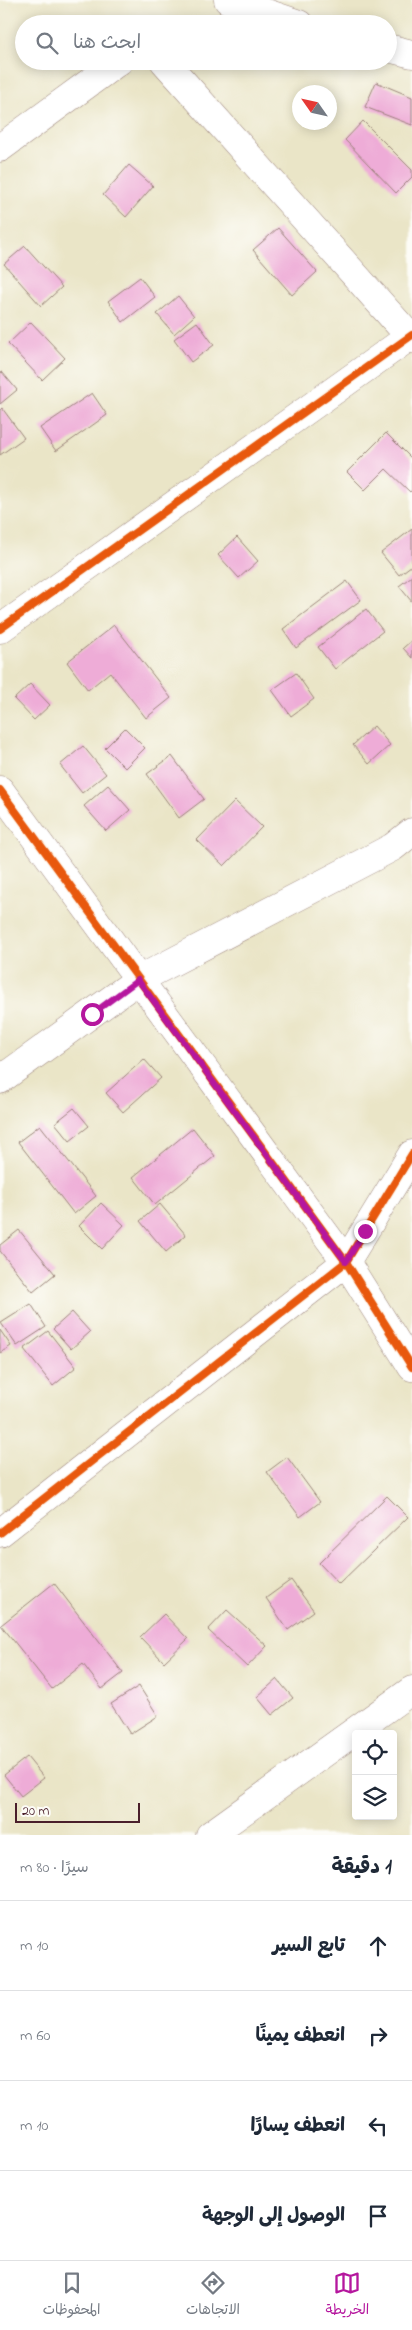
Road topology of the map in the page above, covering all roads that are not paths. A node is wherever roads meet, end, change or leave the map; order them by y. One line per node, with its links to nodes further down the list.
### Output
1 (228, 0): 2 (street)
2 (272, 15)
3 (397, 50): 4 (street)
4 (412, 54)
5 (107, 70): 7 (street)
6 (172, 70): 8 (street)
7 (0, 148)
8 (411, 336): 9 (street)
9 (0, 629)
10 (0, 790): 12 (street)
11 (406, 842): 12 (street)
12 (138, 980): 13 (street); 15 (street)
13 (0, 1080)
14 (412, 1154): 15 (street)
15 (346, 1262): 16 (street); 17 (street)
16 (412, 1367)
17 (0, 1534)
18 (412, 1690): 19 (street)
19 (210, 1835)

